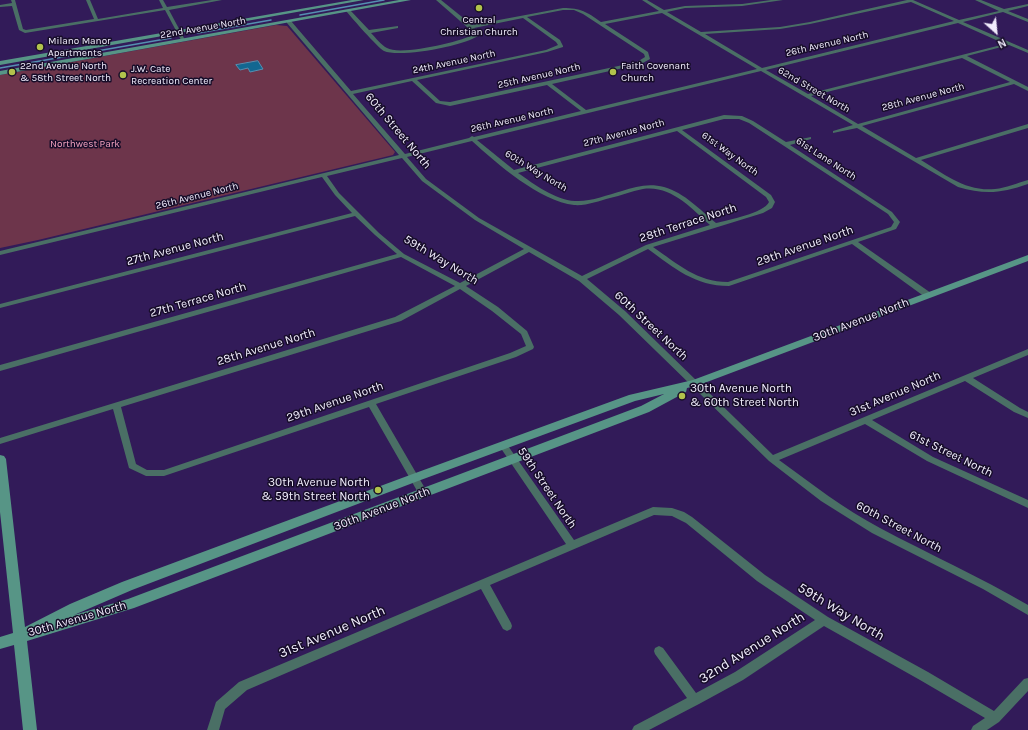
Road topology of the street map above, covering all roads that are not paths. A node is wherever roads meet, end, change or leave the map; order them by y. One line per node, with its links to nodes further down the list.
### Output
1 (88, 0): 22 (street)
2 (161, 0): 16 (street)
3 (220, 0): 16 (street)
4 (361, 0): 20 (street, 22nd Avenue North)
5 (408, 0): 17 (street, 22nd Avenue North)
6 (438, 0): 28 (street)
7 (644, 0): 18 (street, 62nd Street North)
8 (702, 0): 15 (street)
9 (781, 0): 15 (street)
10 (910, 0): 25 (street); 31 (street)
11 (977, 0): 19 (street)
12 (14, 2): 14 (street); 22 (street)
13 (1028, 5): 19 (street, 26th Avenue North)
14 (0, 6)
15 (705, 6): 18 (street)
16 (166, 9): 22 (street); 29 (street)
17 (348, 11): 24 (street, 22nd Avenue North); 30 (street)
18 (662, 11): 26 (street); 31 (street, 62nd Street North)
19 (1003, 11): 23 (street); 25 (street, 26th Avenue North)
20 (282, 14): 24 (street, 60th Street North); 29 (street, 22nd Avenue North)
21 (524, 17): 26 (street); 28 (street); 39 (street, 24th Avenue North)
22 (97, 21)
23 (1028, 21)
24 (289, 22): 32 (street, 22nd Avenue North); 43 (street, 60th Street North)
25 (959, 22): 33 (street); 37 (street, 26th Avenue North)
26 (602, 23): 41 (street, 25th Avenue North)
27 (396, 27): 30 (street)
28 (471, 27): 30 (street)
29 (179, 32): 32 (street); 36 (street, 22nd Avenue North)
30 (368, 32)
31 (700, 33): 37 (street, 62nd Street North)
32 (184, 40): 38 (street, 22nd Avenue North)
33 (1009, 44): 34 (street); 35 (street)
34 (1028, 52)
35 (963, 56): 40 (street); 44 (street)
36 (0, 63)
37 (760, 69): 44 (street, 62nd Street North); 45 (street, 26th Avenue North)
38 (0, 73)
39 (414, 80): 41 (street, 25th Avenue North); 43 (street, 24th Avenue North)
40 (1016, 82): 42 (street); 47 (street, 28th Avenue North)
41 (549, 84): 45 (street)
42 (1028, 89)
43 (350, 93): 54 (street, 60th Street North)
44 (806, 96): 47 (street, 62nd Street North)
45 (585, 112): 51 (street, 26th Avenue North)
46 (740, 117): 49 (street, 27th Avenue North); 53 (street, 61st Lane North)
47 (857, 126): 50 (street, 28th Avenue North); 55 (street, 62nd Street North)
48 (1028, 126): 55 (street)
49 (678, 129): 56 (street, 27th Avenue North); 59 (street, 61st Way North)
50 (835, 132)
51 (472, 138): 54 (street, 26th Avenue North); 56 (street, 60th Way North)
52 (809, 138): 53 (street)
53 (786, 144): 61 (street, 61st Lane North)
54 (402, 155): 57 (street, 26th Avenue North); 65 (street, 60th Street North)
55 (915, 160): 58 (street, 62nd Street North)
56 (513, 172): 62 (street, 60th Way North)
57 (323, 174): 60 (street, 59th Way North); 66 (street, 26th Avenue North)
58 (1028, 182)
59 (769, 196): 62 (street, 28th Terrace North)
60 (356, 214): 67 (street, 59th Way North); 72 (street, 27th Avenue North)
61 (897, 222): 63 (street, 29th Avenue North)
62 (714, 225): 64 (street, 28th Terrace North)
63 (853, 242): 64 (street, 29th Avenue North); 71 (street)
64 (648, 246): 69 (street, 28th Terrace North)
65 (529, 249): 69 (street, 60th Street North); 70 (street, 28th Avenue North)
66 (0, 253)
67 (402, 255): 70 (street, 59th Way North); 75 (street, 27th Terrace North)
68 (1028, 258): 71 (street, 30th Avenue North)
69 (582, 279): 77 (street, 60th Street North)
70 (461, 286): 73 (street, 59th Way North); 79 (street, 28th Avenue North)
71 (928, 295): 77 (street, 30th Avenue North)
72 (0, 306)
73 (530, 347): 78 (street, 29th Avenue North)
74 (1028, 352): 76 (street, 31st Avenue North)
75 (0, 368)
76 (966, 378): 80 (street); 81 (street, 31st Avenue North)
77 (695, 383): 83 (street, 30th Avenue North); 85 (street, 30th Avenue North); 86 (street, 60th Street North)
78 (371, 403): 79 (street, 29th Avenue North); 87 (street)
79 (116, 405): 82 (street, 28th Avenue North)
80 (1028, 415)
81 (865, 420): 86 (street, 31st Avenue North); 89 (street, 61st Street North)
82 (0, 441)
83 (503, 445): 85 (street, 59th Street North); 87 (street, 30th Avenue North)
84 (0, 458): 96 (street)
85 (513, 459): 88 (street, 30th Avenue North); 91 (street, 59th Street North)
86 (772, 460): 93 (street, 60th Street North)
87 (414, 478): 88 (street); 96 (street, 30th Avenue North)
88 (423, 493): 96 (street, 30th Avenue North)
89 (1028, 504)
90 (681, 515): 91 (street, 31st Avenue North); 94 (street, 59th Way North)
91 (571, 544): 92 (street, 31st Avenue North)
92 (482, 583): 95 (street); 102 (street, 31st Avenue North)
93 (1028, 610)
94 (824, 620): 99 (street, 32nd Avenue North); 100 (street, 59th Way North)
95 (507, 626)
96 (9, 640): 101 (street)
97 (659, 651): 99 (street, 32nd Avenue North)
98 (1028, 683): 100 (street)
99 (695, 700): 103 (street, 32nd Avenue North)
100 (995, 718): 104 (street)
101 (30, 730)
102 (213, 730)
103 (638, 730)
104 (978, 730)

